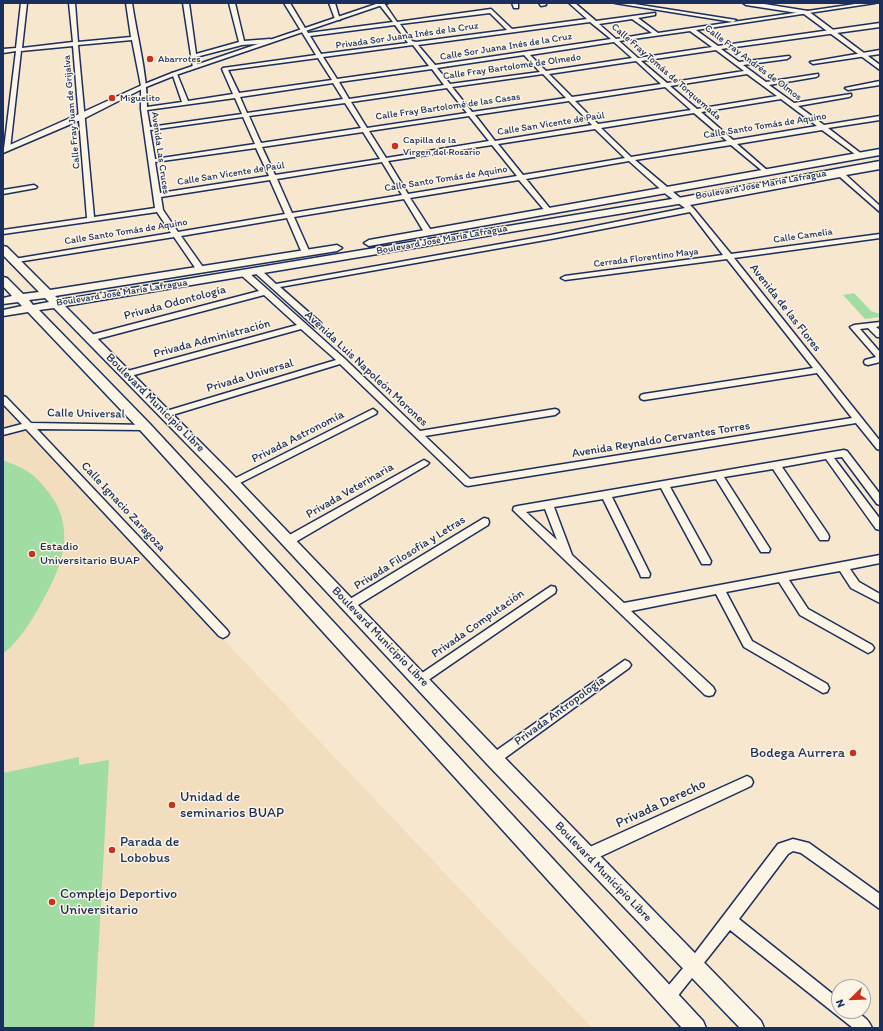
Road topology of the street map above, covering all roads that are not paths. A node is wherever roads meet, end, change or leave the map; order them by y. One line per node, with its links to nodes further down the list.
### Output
1 (24, 3): 33 (street)
2 (72, 3): 30 (street, Calle Fray Juan de Grijalva)
3 (129, 3): 27 (street, Avenida Las Cruces)
4 (186, 3): 39 (street)
5 (232, 3): 31 (street)
6 (287, 3): 25 (street)
7 (332, 3): 17 (street)
8 (383, 3): 17 (street); 20 (street)
9 (572, 3): 18 (street, Calle Fray Tomás de Torquemada)
10 (618, 3): 19 (street)
11 (746, 3): 14 (street)
12 (816, 3): 14 (street)
13 (872, 3): 14 (street, Calle Sor Juana Inés de la Cruz)
14 (808, 12): 19 (street, Calle Sor Juana Inés de la Cruz); 24 (street)
15 (652, 14): 16 (street, Privada Sor Juana Inés de la Cruz)
16 (633, 17): 18 (street, Privada Sor Juana Inés de la Cruz); 26 (street)
17 (338, 19): 25 (street)
18 (593, 22): 23 (street, Privada Sor Juana Inés de la Cruz); 28 (street, Calle Fray Tomás de Torquemada)
19 (745, 22): 22 (street, Calle Sor Juana Inés de la Cruz)
20 (396, 24): 23 (street); 25 (street); 32 (street)
21 (880, 25): 24 (street, Calle Fray Bartolomé de Olmedo)
22 (691, 29): 26 (street, Calle Sor Juana Inés de la Cruz); 34 (street, Calle Fray Andrés de Olmos)
23 (511, 31): 32 (street, Privada Sor Juana Inés de la Cruz)
24 (834, 32): 34 (street, Calle Fray Bartolomé de Olmedo); 38 (street)
25 (304, 33): 29 (street); 40 (street)
26 (656, 34): 28 (street, Calle Sor Juana Inés de la Cruz)
27 (134, 38): 30 (street); 56 (street, Avenida Las Cruces)
28 (614, 40): 37 (street, Calle Sor Juana Inés de la Cruz); 42 (street, Calle Fray Tomás de Torquemada)
29 (270, 41): 31 (street); 45 (street)
30 (75, 43): 33 (street); 70 (street, Calle Fray Juan de Grijalva)
31 (242, 43): 39 (street)
32 (411, 43): 40 (street, Privada Sor Juana Inés de la Cruz); 46 (street)
33 (19, 48): 35 (street); 79 (street)
34 (716, 48): 42 (street, Calle Fray Bartolomé de Olmedo); 44 (street, Calle Fray Andrés de Olmos)
35 (3, 51)
36 (880, 52): 38 (street)
37 (525, 53): 46 (street, Calle Sor Juana Inés de la Cruz); 48 (street, Avenida de las Flores)
38 (863, 54): 43 (street); 47 (street)
39 (194, 56): 45 (street)
40 (319, 57): 52 (street); 59 (street, Privada Sor Juana Inés de la Cruz)
41 (787, 57): 44 (street)
42 (637, 60): 48 (street, Calle Fray Bartolomé de Olmedo); 54 (street, Calle Fray Tomás de Torquemada)
43 (813, 62)
44 (738, 64): 49 (street, Calle Fray Andrés de Olmos)
45 (195, 67): 50 (street)
46 (430, 67): 52 (street, Calle Sor Juana Inés de la Cruz); 57 (street)
47 (880, 68)
48 (545, 72): 57 (street, Calle Fray Bartolomé de Olmedo); 62 (street, Avenida de las Flores)
49 (748, 72): 54 (street, Calle Fray Bartolomé de las Casas); 55 (street, Calle Fray Andrés de Olmos)
50 (174, 74): 56 (street); 64 (street)
51 (816, 75): 55 (street)
52 (334, 81): 59 (street, Calle Sor Juana Inés de la Cruz); 63 (street)
53 (880, 83): 58 (street)
54 (665, 84): 62 (street, Calle Fray Bartolomé de las Casas); 67 (street, Calle Fray Tomás de Torquemada)
55 (764, 84): 61 (street, Calle Fray Andrés de Olmos)
56 (144, 86): 66 (street, Avenida Las Cruces); 70 (street)
57 (446, 87): 63 (street, Calle Fray Bartolomé de Olmedo); 68 (street)
58 (848, 88)
59 (236, 95): 64 (street, Calle Sor Juana Inés de la Cruz); 69 (street)
60 (849, 95): 65 (street)
61 (783, 98): 65 (street, Calle Fray Andrés de Olmos); 67 (street, Calle San Vicente de Paúl)
62 (569, 99): 68 (street, Calle Fray Bartolomé de las Casas); 72 (street, Avenida de las Flores)
63 (346, 101): 69 (street, Calle Fray Bartolomé de Olmedo); 75 (street)
64 (186, 103): 66 (street, Calle Sor Juana Inés de la Cruz)
65 (793, 105): 73 (street, Calle Fray Andrés de Olmos)
66 (144, 109): 74 (street, Avenida Las Cruces)
67 (696, 111): 72 (street, Calle San Vicente de Paúl); 76 (street, Calle Fray Tomás de Torquemada)
68 (467, 114): 75 (street, Calle Fray Bartolomé de las Casas); 77 (street)
69 (245, 115): 74 (street, Calle Fray Bartolomé de Olmedo); 78 (street)
70 (82, 116): 79 (street); 102 (street, Calle Fray Juan de Grijalva)
71 (880, 118): 73 (street, Calle Santo Tomás de Aquino)
72 (597, 127): 77 (street, Calle San Vicente de Paúl); 82 (street, Avenida de las Flores)
73 (822, 127): 76 (street, Calle Santo Tomás de Aquino); 81 (street, Calle Fray Andrés de Olmos)
74 (147, 129): 84 (street, Avenida Las Cruces)
75 (364, 129): 78 (street, Calle Fray Bartolomé de las Casas); 83 (street)
76 (732, 142): 82 (street, Calle Santo Tomás de Aquino); 87 (street, Calle Fray Tomás de Torquemada)
77 (491, 143): 83 (street, Calle San Vicente de Paúl); 90 (street)
78 (258, 145): 84 (street, Calle Fray Bartolomé de las Casas); 89 (street)
79 (5, 150)
80 (880, 152): 81 (main road, Boulevard José María Lafragua)
81 (860, 156): 87 (main road, Boulevard José María Lafragua)
82 (629, 159): 90 (street, Calle Santo Tomás de Aquino); 92 (street, Avenida de las Flores)
83 (383, 160): 89 (street, Calle San Vicente de Paúl); 95 (street)
84 (152, 161): 94 (street, Avenida Las Cruces)
85 (880, 164): 96 (main road, Boulevard José María Lafragua)
86 (880, 167): 88 (street)
87 (766, 172): 92 (main road, Boulevard José María Lafragua)
88 (842, 174): 96 (street); 99 (street)
89 (272, 178): 94 (street, Calle San Vicente de Paúl); 101 (street)
90 (518, 178): 95 (street, Calle Santo Tomás de Aquino); 100 (street)
91 (34, 187): 93 (street)
92 (666, 190): 96 (street, Avenida de las Flores); 100 (main road, Boulevard José María Lafragua)
93 (3, 192)
94 (156, 196): 97 (street, Avenida Las Cruces)
95 (406, 196): 101 (street, Calle Santo Tomás de Aquino); 105 (street)
96 (681, 202): 98 (street, Avenida de las Flores); 103 (main road, Boulevard José María Lafragua)
97 (158, 210): 102 (street); 106 (street, Avenida Las Cruces)
98 (692, 210): 108 (street, Boulevard José María Lafragua); 111 (street, Avenida de las Flores)
99 (880, 210)
100 (545, 211): 105 (main road, Boulevard José María Lafragua)
101 (289, 215): 106 (street, Calle Santo Tomás de Aquino); 110 (street)
102 (91, 220): 104 (street)
103 (523, 226): 108 (street); 114 (main road, Boulevard José María Lafragua)
104 (3, 232)
105 (428, 232): 110 (main road, Boulevard José María Lafragua)
106 (176, 234): 112 (street, Calle Santo Tomás de Aquino); 113 (street, Avenida Las Cruces)
107 (880, 236): 111 (street, Calle Camelia)
108 (533, 240): 118 (street, Boulevard José María Lafragua)
109 (3, 249): 112 (main road, Boulevard Municipio Libre)
110 (306, 253): 113 (main road, Boulevard José María Lafragua)
111 (729, 257): 116 (street, Cerrada Florentino Maya); 133 (street, Avenida de las Flores)
112 (14, 261): 120 (main road, Boulevard Municipio Libre)
113 (201, 270): 120 (main road, Boulevard José María Lafragua)
114 (258, 272): 115 (main road, Boulevard José María Lafragua); 118 (street)
115 (246, 274): 119 (street, Avenida Luis Napoleón Morones); 120 (main road, Boulevard José María Lafragua)
116 (565, 278)
117 (3, 280): 122 (main road, Boulevard Municipio Libre)
118 (274, 286): 125 (street)
119 (265, 292): 127 (street, Avenida Luis Napoleón Morones); 129 (street, Privada Odontología)
120 (52, 299): 122 (main road, Boulevard José María Lafragua); 129 (main road, Boulevard Municipio Libre)
121 (3, 301): 122 (main road, Boulevard José María Lafragua)
122 (24, 303): 123 (main road, Boulevard José María Lafragua); 142 (main road, Boulevard Municipio Libre)
123 (3, 313)
124 (880, 324): 126 (street)
125 (318, 325)
126 (870, 325): 128 (street); 130 (street)
127 (303, 326): 131 (street, Avenida Luis Napoleón Morones); 134 (street, Privada Administración)
128 (880, 335)
129 (90, 338): 134 (main road, Boulevard Municipio Libre)
130 (880, 358): 132 (street)
131 (342, 361): 139 (street, Privada Universal); 144 (street, Avenida Luis Napoleón Morones)
132 (868, 362)
133 (819, 370): 135 (street); 140 (street, Avenida de las Flores)
134 (127, 374): 139 (main road, Boulevard Municipio Libre)
135 (644, 397)
136 (3, 399): 141 (street, Calle Ignacio Zaragoza)
137 (373, 412): 150 (street, Privada Astronomía)
138 (555, 412): 144 (street)
139 (166, 414): 150 (main road, Boulevard Municipio Libre)
140 (858, 420): 145 (street, Avenida de las Flores); 151 (street, Avenida Reynaldo Cervantes Torres)
141 (28, 426): 142 (street, Calle Universal); 143 (street, Calle Universal); 172 (street, Calle Ignacio Zaragoza)
142 (145, 427): 184 (main road, Boulevard Municipio Libre)
143 (3, 432)
144 (419, 434): 151 (street, Avenida Luis Napoleón Morones)
145 (880, 447)
146 (828, 456): 148 (street); 154 (street); 157 (street)
147 (424, 463): 159 (street, Privada Veterinaria)
148 (775, 465): 149 (street); 158 (street)
149 (718, 475): 152 (street); 160 (street)
150 (233, 483): 159 (main road, Boulevard Municipio Libre)
151 (468, 484)
152 (664, 485): 153 (street); 163 (street)
153 (606, 495): 155 (street); 165 (street)
154 (880, 501)
155 (548, 505): 161 (street); 161 (street)
156 (484, 522): 170 (street, Privada Filosofía y Letras)
157 (880, 526)
158 (824, 537)
159 (288, 541): 170 (main road, Boulevard Municipio Libre)
160 (765, 549)
161 (569, 558): 171 (street)
162 (880, 559): 164 (street)
163 (706, 562)
164 (843, 566): 166 (street); 169 (street)
165 (645, 574)
166 (782, 578): 168 (street); 173 (street)
167 (550, 590): 175 (street, Privada Computación)
168 (719, 590): 171 (street); 176 (street)
169 (880, 599)
170 (349, 605): 175 (main road, Boulevard Municipio Libre)
171 (622, 608): 177 (street)
172 (223, 633)
173 (868, 648)
174 (625, 665): 178 (street, Privada Antropología)
175 (420, 680): 178 (main road, Boulevard Municipio Libre)
176 (823, 688)
177 (709, 691)
178 (494, 759): 180 (main road, Boulevard Municipio Libre)
179 (747, 782): 180 (street, Privada Derecho)
180 (588, 855): 183 (main road, Boulevard Municipio Libre)
181 (880, 902): 182 (street)
182 (729, 920): 183 (street); 185 (street)
183 (694, 966): 184 (street); 188 (main road, Boulevard Municipio Libre)
184 (668, 997): 187 (main road, Boulevard Municipio Libre)
185 (831, 1002)
186 (853, 1019): 189 (street)
187 (696, 1028)
188 (754, 1028)
189 (865, 1028)

